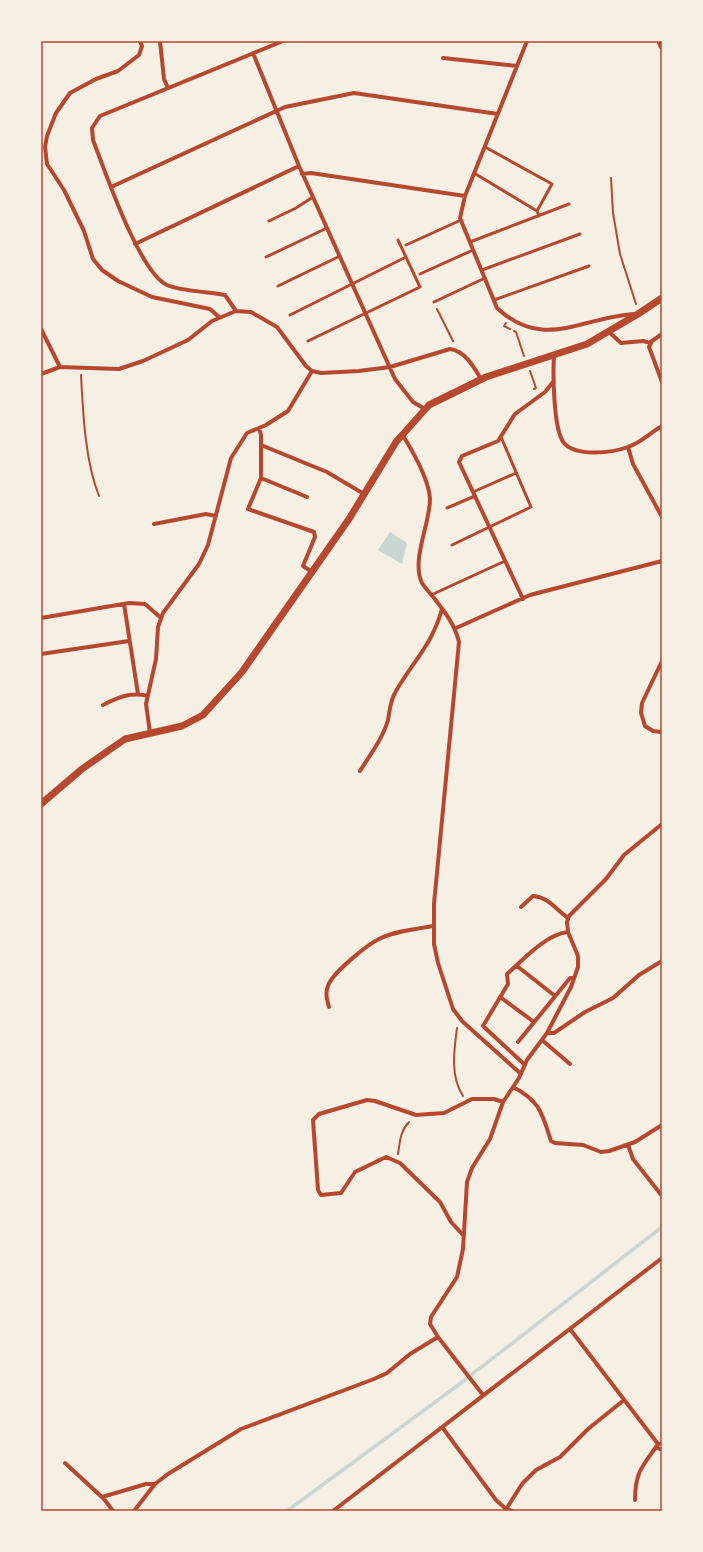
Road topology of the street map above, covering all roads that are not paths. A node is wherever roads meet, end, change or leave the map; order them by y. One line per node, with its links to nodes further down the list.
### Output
1 (140, 41): 48 (street)
2 (160, 41): 10 (street)
3 (284, 41): 7 (street)
4 (527, 41): 9 (street)
5 (660, 41): 6 (street)
6 (662, 46)
7 (253, 53): 10 (street); 11 (street)
8 (443, 58): 9 (street)
9 (516, 66): 12 (street)
10 (168, 88): 17 (street)
11 (276, 110): 12 (street); 14 (street); 17 (street)
12 (498, 114): 13 (street)
13 (485, 147): 16 (street); 21 (lane)
14 (299, 166): 15 (street); 29 (street)
15 (302, 174): 18 (street); 19 (street)
16 (474, 174): 18 (street); 21 (lane)
17 (111, 187): 29 (street)
18 (465, 196): 23 (street)
19 (313, 197): 24 (lane); 25 (street)
20 (569, 204): 22 (lane)
21 (537, 211): 22 (lane)
22 (540, 216): 28 (lane)
23 (461, 220): 28 (street); 30 (lane)
24 (270, 221)
25 (327, 228): 32 (street); 33 (lane)
26 (580, 234): 36 (lane)
27 (398, 240): 34 (lane)
28 (470, 242): 31 (street)
29 (135, 244): 44 (street)
30 (406, 245)
31 (473, 250): 36 (street); 37 (lane)
32 (340, 256): 39 (street); 40 (lane)
33 (266, 257)
34 (406, 257): 39 (lane); 45 (lane)
35 (589, 266): 42 (lane)
36 (482, 270): 38 (street)
37 (420, 274)
38 (485, 278): 42 (street); 43 (lane)
39 (353, 284): 45 (street); 47 (lane)
40 (278, 286)
41 (662, 298): 46 (street)
42 (494, 300): 46 (street)
43 (434, 302)
44 (236, 311): 48 (street); 57 (street)
45 (366, 313): 52 (lane); 56 (street)
46 (640, 313): 50 (street)
47 (290, 315)
48 (218, 318): 55 (street)
49 (41, 329): 55 (street)
50 (609, 332): 53 (street); 54 (street)
51 (662, 334): 53 (street)
52 (308, 341)
53 (651, 343): 61 (street)
54 (554, 354): 59 (street); 60 (street)
55 (60, 367): 58 (street)
56 (390, 367): 57 (street); 59 (street); 62 (street)
57 (312, 371): 64 (street)
58 (41, 374)
59 (481, 379): 62 (street)
60 (553, 382): 66 (street); 68 (street)
61 (662, 382)
62 (425, 409): 65 (street)
63 (662, 426): 68 (street)
64 (259, 428): 67 (street); 75 (street)
65 (402, 434): 71 (street); 83 (street)
66 (501, 437): 69 (lane); 72 (street)
67 (261, 445): 70 (street); 71 (street)
68 (628, 447): 76 (street)
69 (516, 472): 72 (lane); 78 (lane)
70 (261, 478): 73 (street); 82 (street)
71 (364, 494): 82 (street)
72 (474, 494): 74 (lane); 78 (street)
73 (306, 497)
74 (447, 508)
75 (216, 516): 77 (street); 88 (street)
76 (662, 517)
77 (154, 524)
78 (489, 526): 79 (lane); 80 (street)
79 (452, 544)
80 (505, 561): 83 (lane); 84 (street)
81 (662, 561): 84 (street)
82 (312, 572): 97 (street)
83 (431, 595): 86 (street)
84 (522, 599): 89 (street)
85 (124, 604): 87 (street); 88 (street); 90 (street)
86 (442, 609): 89 (street); 98 (street)
87 (41, 618)
88 (161, 618): 94 (street)
89 (456, 628): 103 (street)
90 (129, 641): 91 (street); 93 (street)
91 (41, 654)
92 (662, 661): 96 (street)
93 (138, 694): 94 (street); 95 (street)
94 (148, 696): 97 (street)
95 (103, 705)
96 (662, 732)
97 (150, 733): 99 (street)
98 (360, 771)
99 (41, 804)
100 (662, 824): 102 (street)
101 (521, 907): 102 (street)
102 (568, 918): 104 (street)
103 (433, 926): 110 (street); 117 (street)
104 (568, 932): 106 (street); 107 (street)
105 (662, 961): 112 (street)
106 (516, 966): 108 (street); 109 (street)
107 (574, 978): 108 (street); 112 (street)
108 (555, 996): 111 (street)
109 (500, 998): 111 (street); 116 (street)
110 (329, 1007)
111 (534, 1022): 114 (street)
112 (547, 1033): 113 (street)
113 (542, 1040): 115 (street); 116 (street)
114 (518, 1042)
115 (570, 1064)
116 (525, 1065): 117 (street)
117 (521, 1074): 118 (street)
118 (513, 1087): 119 (street); 121 (street)
119 (503, 1102): 123 (street); 123 (street)
120 (662, 1125): 121 (street)
121 (628, 1145): 122 (street)
122 (662, 1196)
123 (463, 1235): 126 (street)
124 (662, 1258): 125 (street)
125 (570, 1329): 127 (street); 128 (street)
126 (438, 1337): 127 (street); 133 (street)
127 (483, 1395): 129 (street)
128 (624, 1400): 130 (street); 136 (street)
129 (442, 1427): 136 (street); 139 (street)
130 (659, 1445): 131 (street); 135 (street)
131 (662, 1450)
132 (65, 1463): 134 (street)
133 (155, 1484): 134 (street); 138 (street)
134 (102, 1497): 137 (street)
135 (635, 1500)
136 (506, 1510): 140 (street)
137 (113, 1511)
138 (134, 1511)
139 (333, 1511)
140 (512, 1511)

